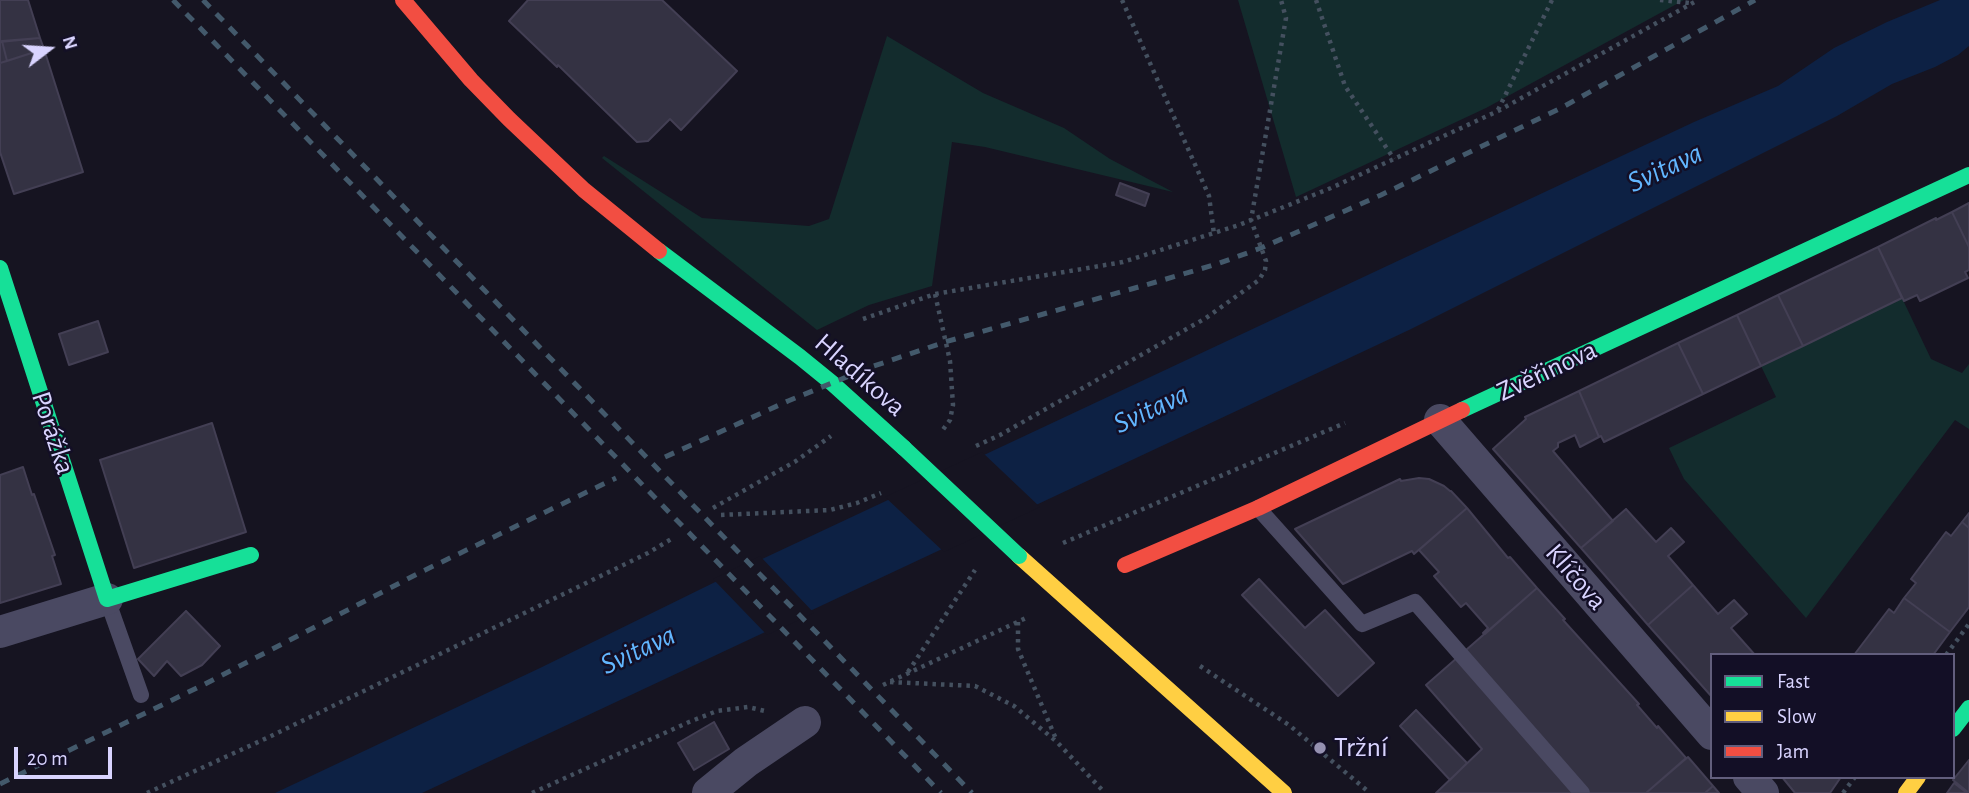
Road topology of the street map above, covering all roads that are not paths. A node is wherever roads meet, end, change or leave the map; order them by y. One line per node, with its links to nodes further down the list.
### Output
1 (403, 0): 18 (street, Hladíkova, bridge)
2 (1969, 175): 5 (street, Zvěřinova)
3 (0, 268): 4 (street, Porážka)
4 (6, 305): 9 (street, Porážka)
5 (1440, 420): 6 (street, Zvěřinova); 15 (street, Klíčova)
6 (1258, 508): 8 (street, Zvěřinova); 19 (lane)
7 (251, 555): 9 (street)
8 (1125, 565)
9 (107, 599): 10 (street); 11 (lane)
10 (0, 632)
11 (141, 695)
12 (1969, 708): 14 (street)
13 (805, 722): 17 (street)
14 (1955, 726)
15 (1710, 732)
16 (1751, 779): 20 (street)
17 (708, 793)
18 (1283, 793)
19 (1582, 793)
20 (1763, 793)

